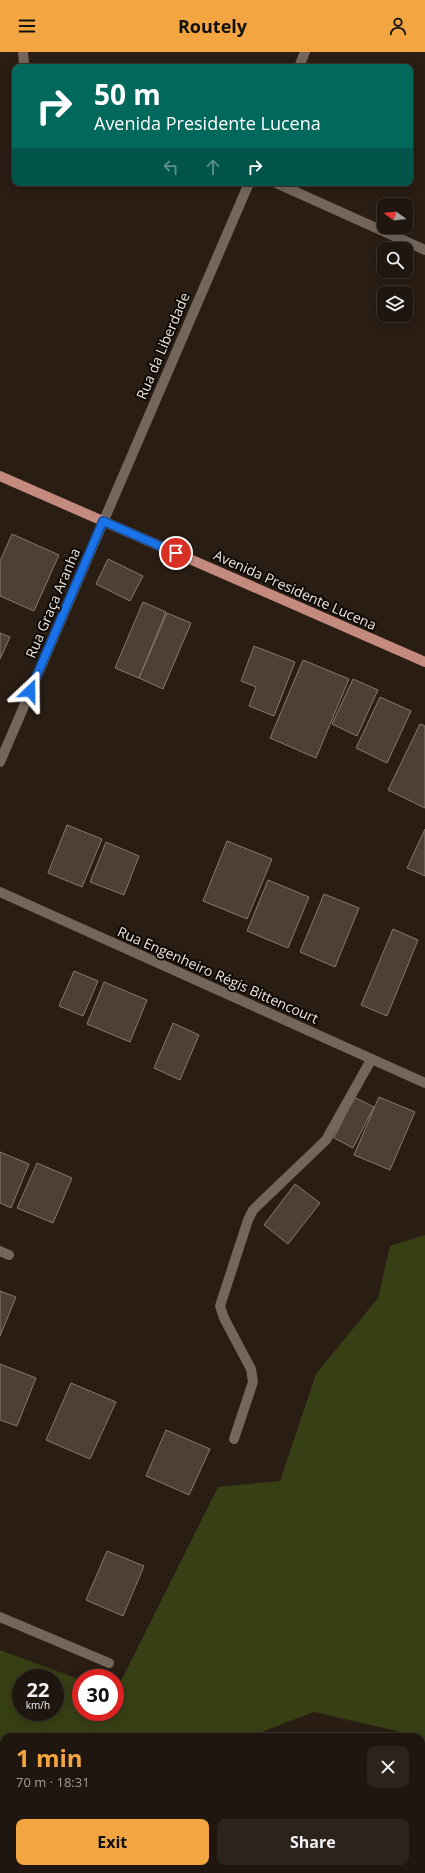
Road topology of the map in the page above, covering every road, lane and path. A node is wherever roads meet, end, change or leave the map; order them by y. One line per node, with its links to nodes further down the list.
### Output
1 (23, 52): 3 (street)
2 (305, 52): 4 (street)
3 (24, 64)
4 (300, 64)
5 (248, 186): 9 (street, Rua da Liberdade)
6 (283, 186): 7 (street)
7 (425, 250)
8 (0, 476): 9 (main road, Avenida Presidente Lucena)
9 (103, 521): 10 (main road, Avenida Presidente Lucena); 11 (street, Rua Graça Aranha)
10 (425, 662)
11 (0, 762)
12 (0, 892): 13 (street, Rua Engenheiro Régis Bittencourt)
13 (371, 1060): 14 (street, Rua Engenheiro Régis Bittencourt); 15 (street)
14 (425, 1083)
15 (234, 1439)
16 (0, 1617): 17 (street)
17 (109, 1663)

